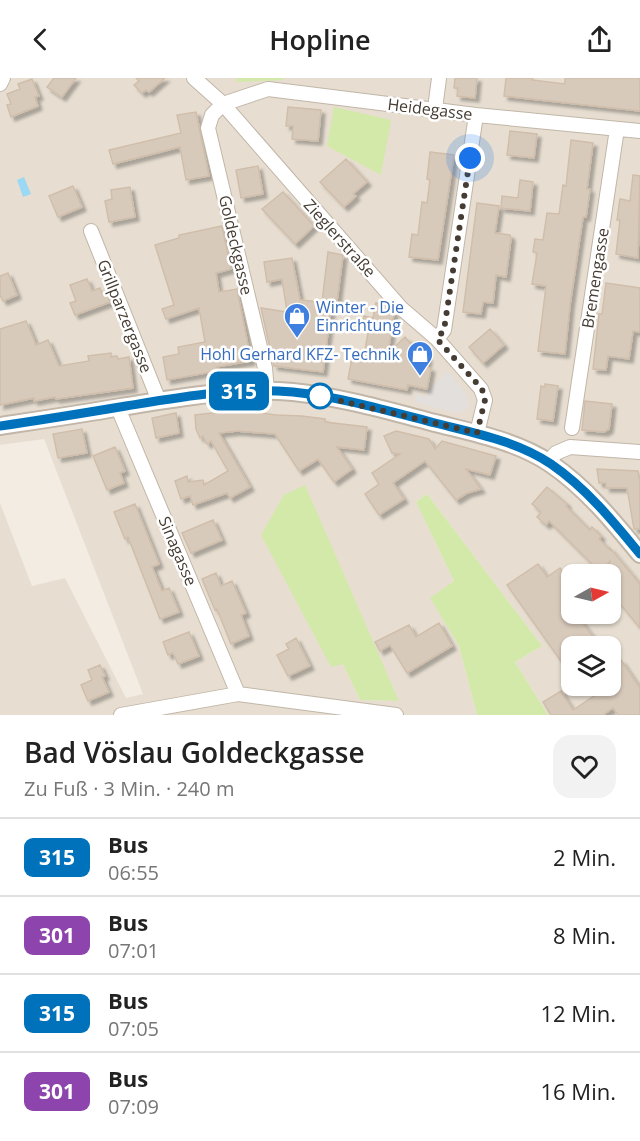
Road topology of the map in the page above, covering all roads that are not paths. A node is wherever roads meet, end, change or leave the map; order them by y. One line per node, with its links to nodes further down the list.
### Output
1 (3, 78): 4 (street)
2 (195, 78): 5 (street, Zieglerstraße)
3 (439, 78): 6 (street)
4 (0, 84)
5 (223, 104): 6 (street, Heidegasse); 11 (street, Zieglerstraße); 12 (street, Goldeckgasse)
6 (435, 109): 7 (street, Heidegasse)
7 (476, 115): 8 (street, Heidegasse); 11 (street)
8 (617, 129): 9 (street, Heidegasse); 16 (street, Bremengasse)
9 (640, 131)
10 (91, 231): 13 (street, Grillparzergasse)
11 (437, 339): 17 (street, Zieglerstraße)
12 (267, 391): 13 (street); 17 (street)
13 (159, 401): 14 (street)
14 (118, 408): 15 (street); 21 (street, Sinagasse)
15 (0, 426)
16 (572, 428)
17 (477, 433): 19 (street)
18 (640, 452): 19 (street)
19 (548, 462): 20 (street)
20 (640, 554)
21 (238, 694): 22 (street); 23 (street)
22 (120, 715)
23 (396, 715)

